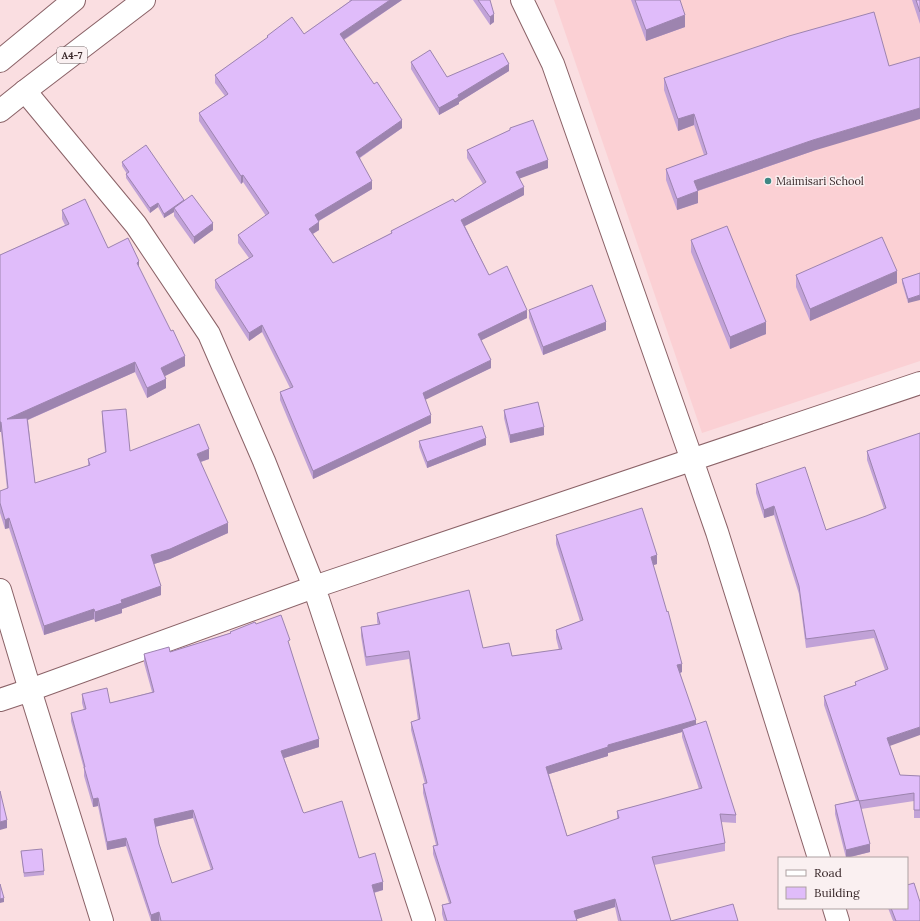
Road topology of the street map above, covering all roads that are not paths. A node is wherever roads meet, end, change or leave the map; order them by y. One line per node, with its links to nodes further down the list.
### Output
1 (74, 0): 4 (main road)
2 (144, 0): 5 (main road, A4-7)
3 (522, 0): 8 (main road)
4 (0, 61)
5 (25, 91): 6 (main road, A4-7); 9 (main road)
6 (0, 111)
7 (920, 383): 8 (main road)
8 (692, 460): 9 (main road); 13 (main road)
9 (314, 587): 11 (main road); 16 (main road)
10 (0, 590): 11 (main road)
11 (30, 690): 12 (main road); 15 (main road)
12 (0, 700)
13 (819, 857)
14 (834, 909): 17 (main road)
15 (102, 921)
16 (424, 921)
17 (838, 921)

